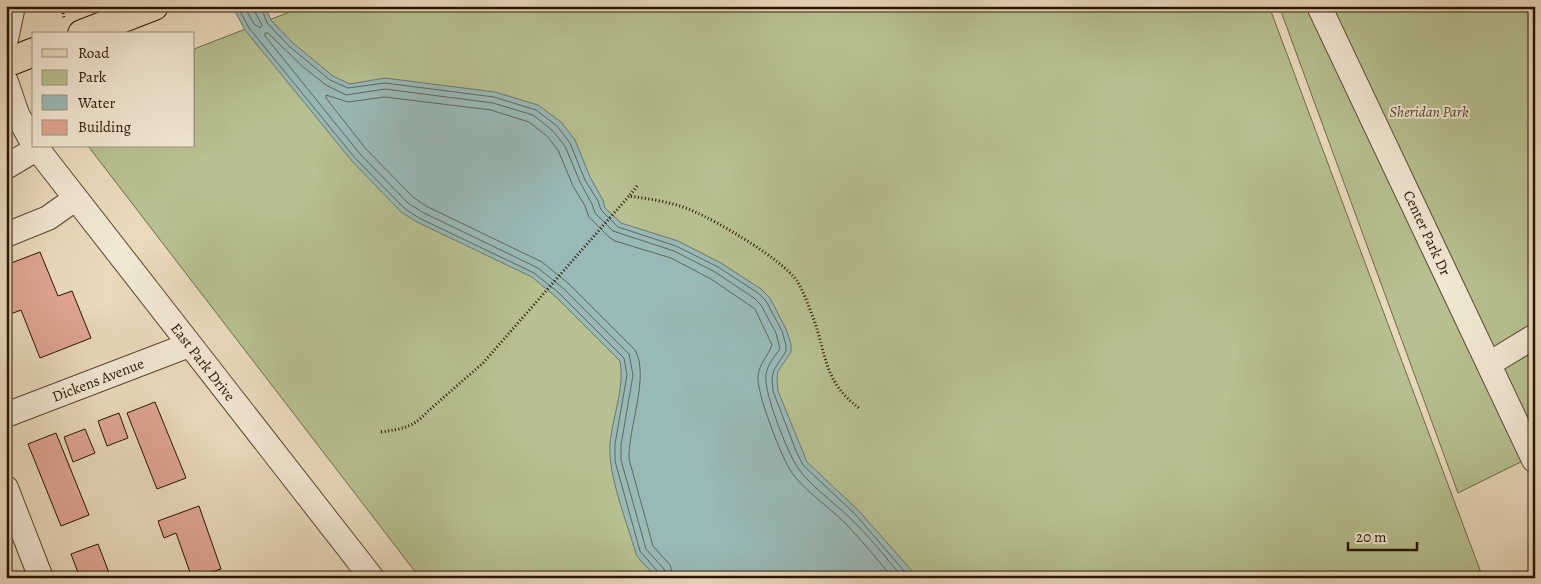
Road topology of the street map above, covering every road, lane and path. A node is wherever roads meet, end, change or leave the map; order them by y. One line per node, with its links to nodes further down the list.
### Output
1 (13, 6): 5 (street)
2 (154, 6): 4 (main road)
3 (1319, 6): 19 (street, Center Park Dr)
4 (87, 32)
5 (6, 40)
6 (32, 53): 7 (main road)
7 (6, 63)
8 (6, 82): 9 (street, East Park Drive)
9 (32, 142)
10 (34, 148): 12 (street)
11 (36, 148): 15 (street, East Park Drive)
12 (6, 167)
13 (638, 185): 14 (path)
14 (629, 196): 21 (path); 22 (path)
15 (75, 199): 16 (street); 18 (street, East Park Drive)
16 (6, 235)
17 (1535, 336): 19 (street)
18 (190, 345): 20 (street, Dickens Avenue); 26 (street, East Park Drive)
19 (1489, 364): 23 (street, Center Park Dr)
20 (9, 408)
21 (860, 409)
22 (381, 432)
23 (1534, 460)
24 (6, 488): 25 (street)
25 (41, 578)
26 (372, 578)

